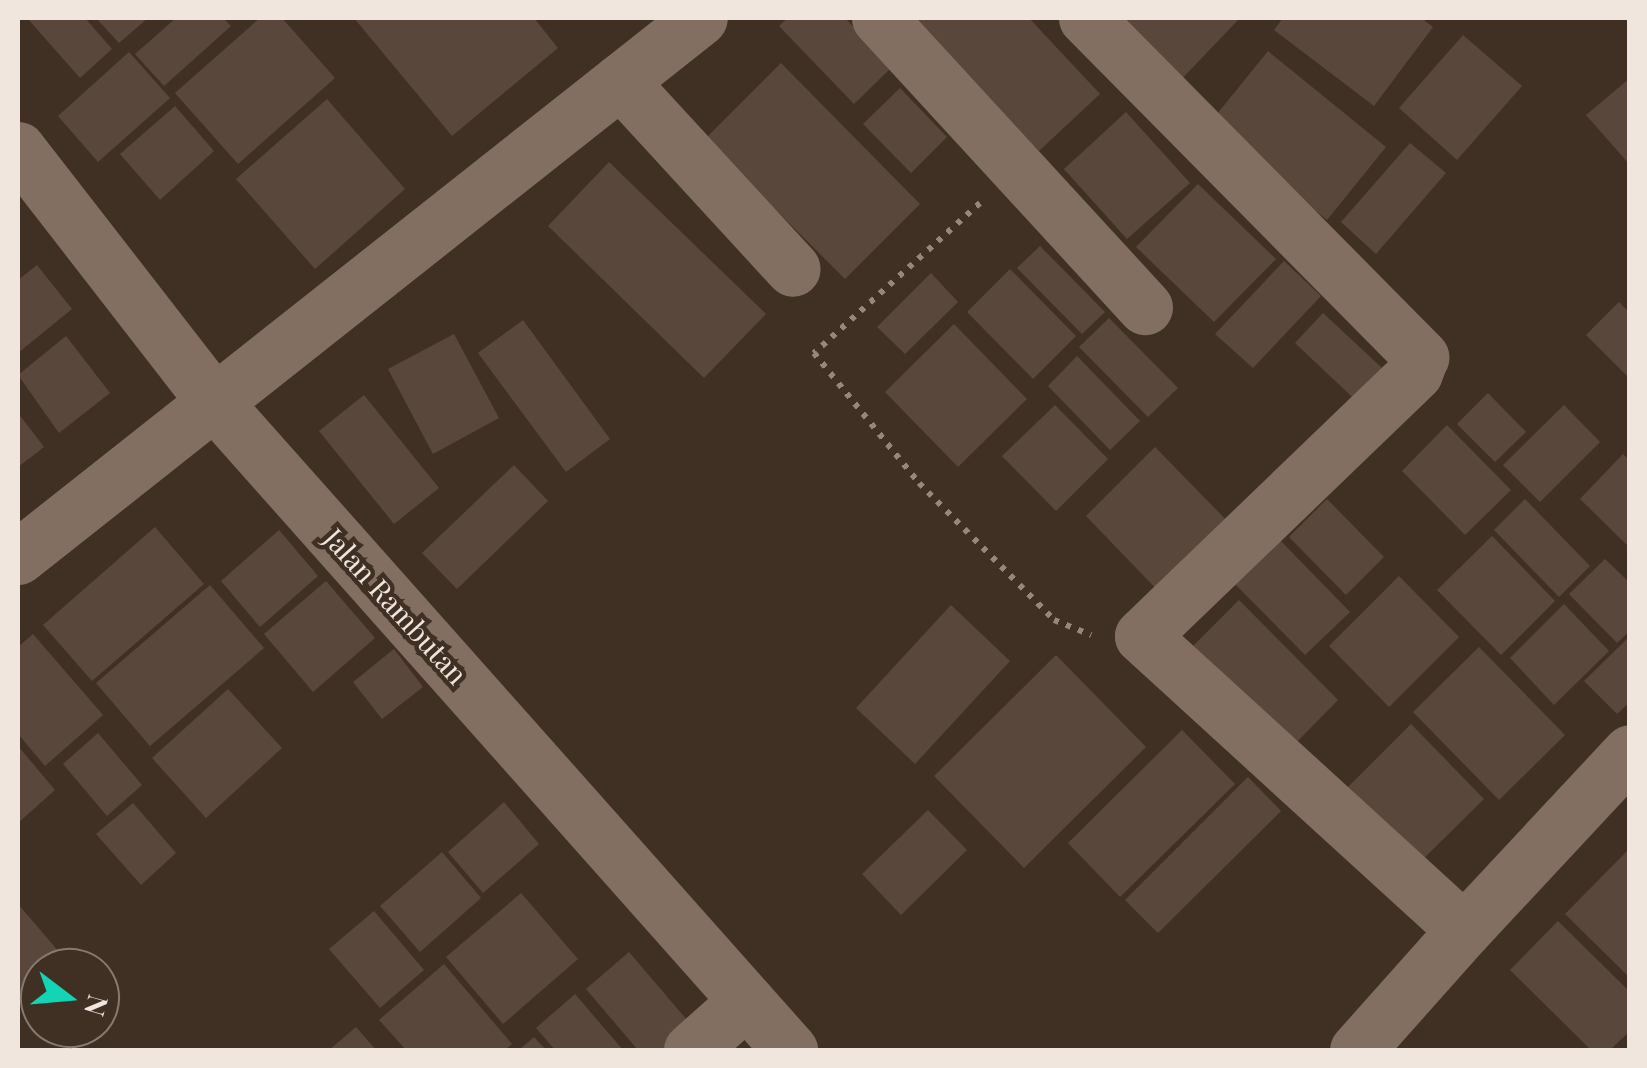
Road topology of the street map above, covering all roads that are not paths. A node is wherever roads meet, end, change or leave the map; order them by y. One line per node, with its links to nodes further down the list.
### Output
1 (700, 18): 4 (street)
2 (879, 18): 7 (street)
3 (1086, 18): 11 (street)
4 (620, 81): 6 (street); 8 (street)
5 (18, 149): 8 (street, Jalan Rambutan)
6 (794, 269)
7 (1145, 307)
8 (215, 403): 9 (street); 12 (street, Jalan Rambutan)
9 (18, 557)
10 (1630, 752): 11 (street)
11 (1464, 930): 15 (street)
12 (746, 1001): 13 (street); 14 (street, Jalan Rambutan)
13 (690, 1050)
14 (790, 1050)
15 (1356, 1050)

